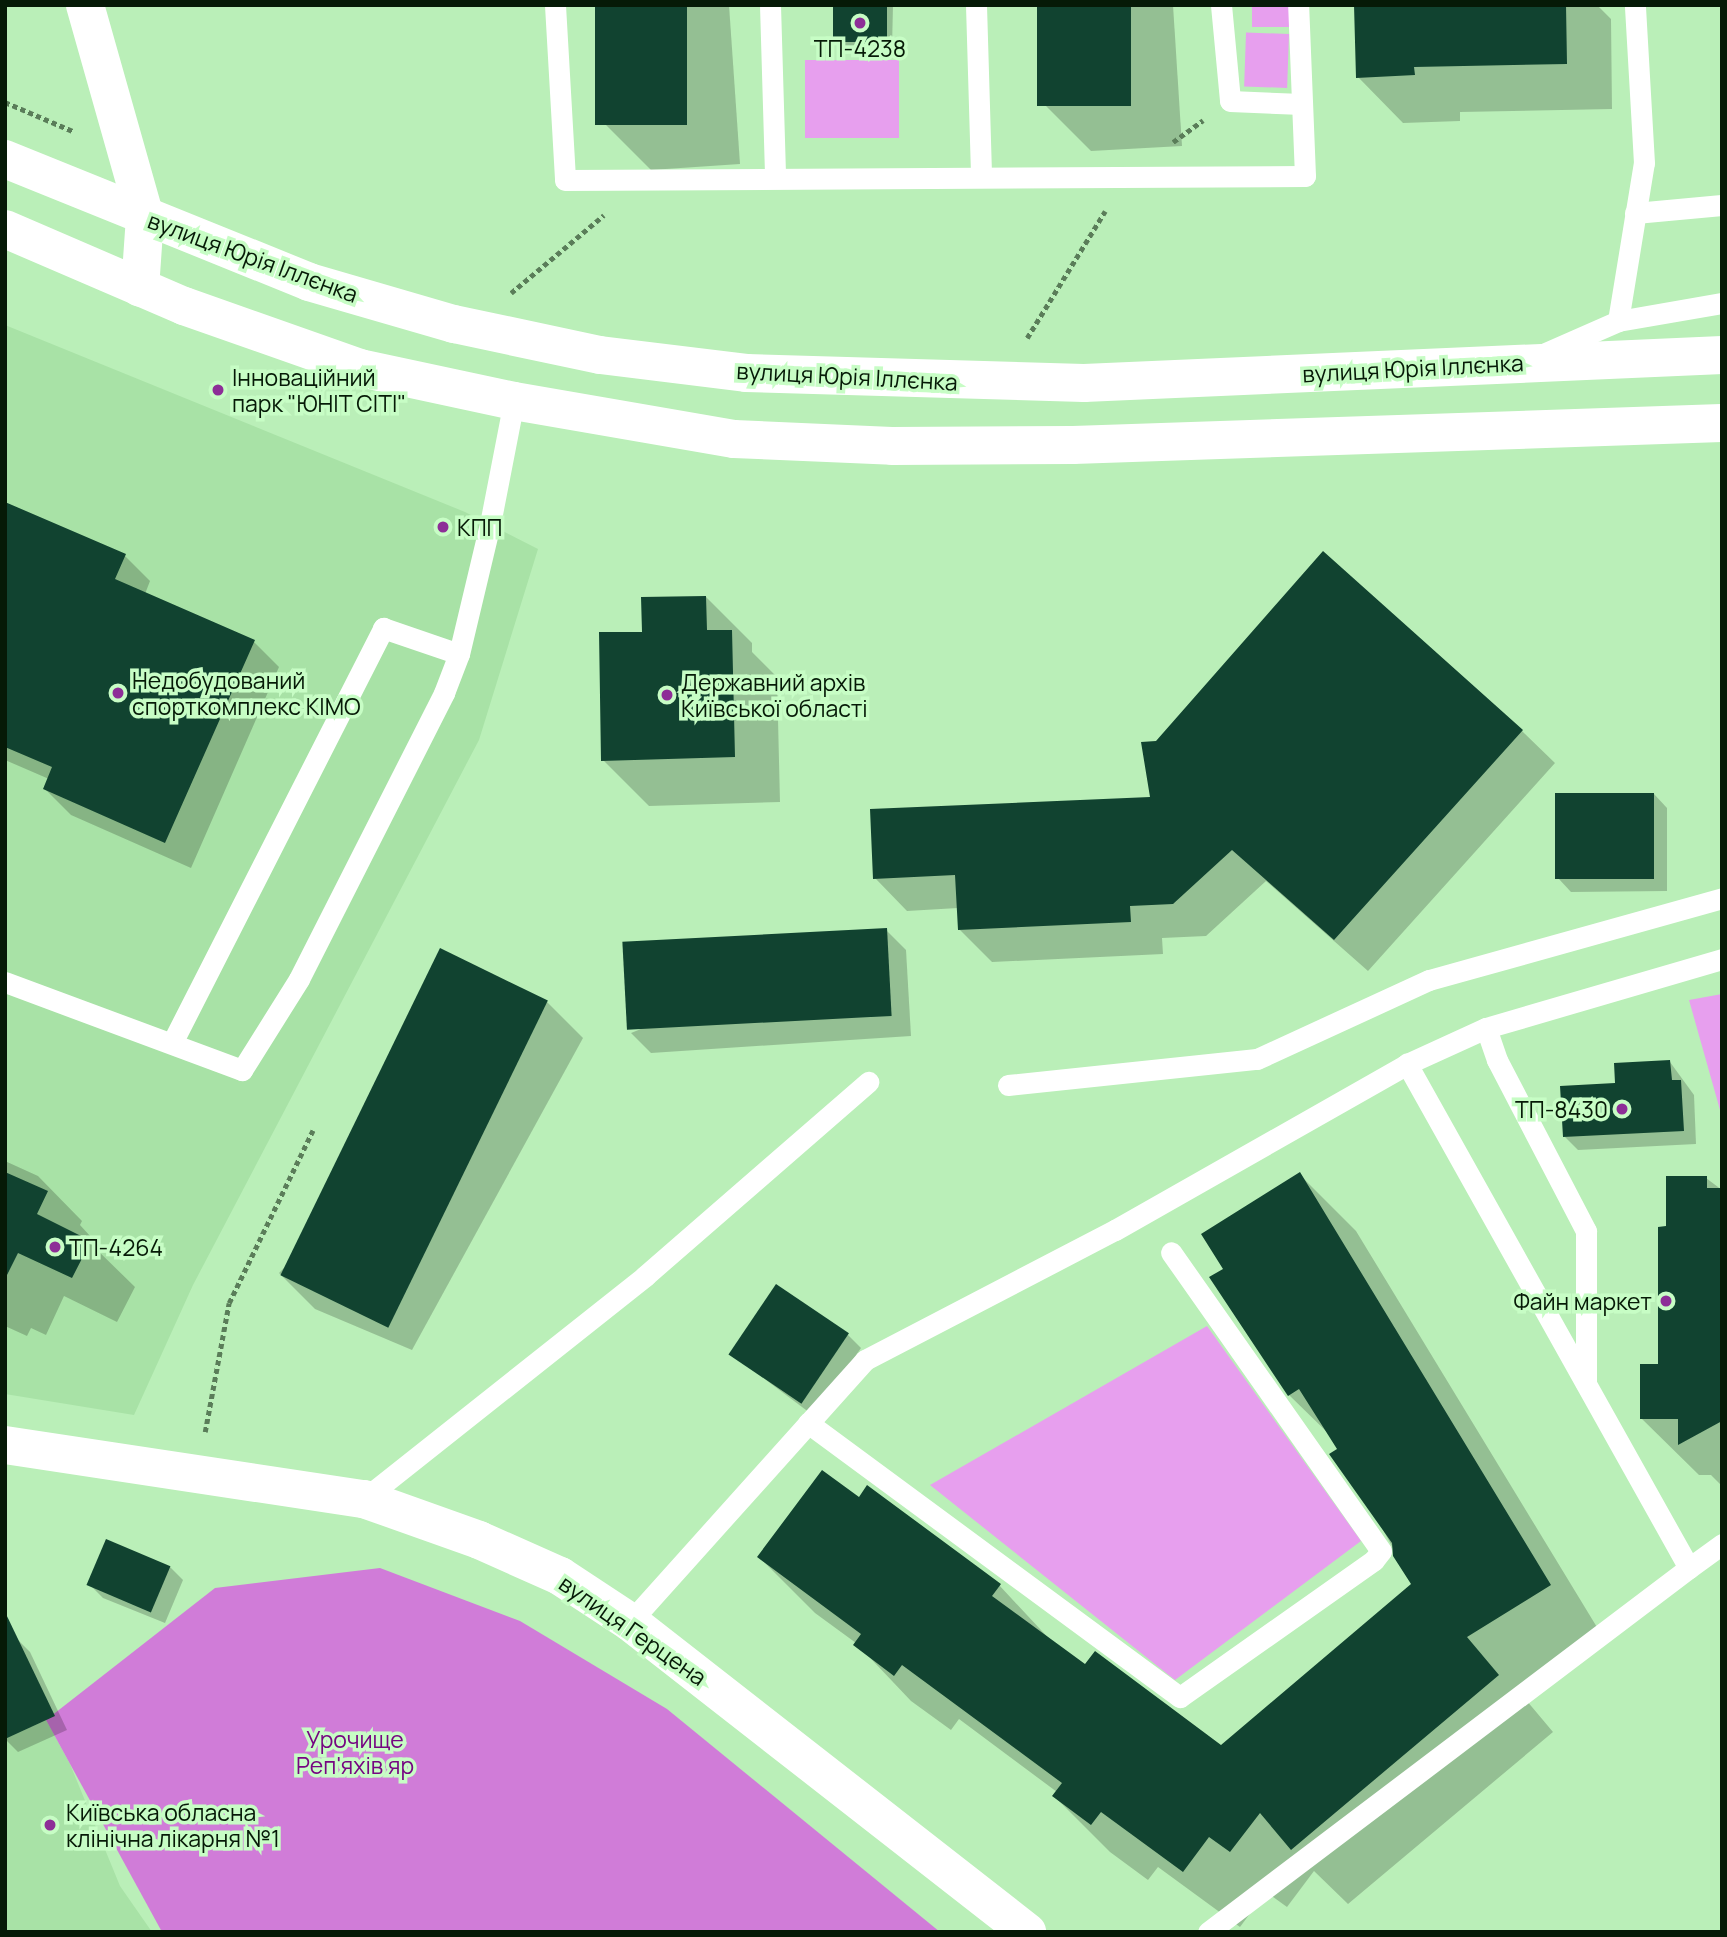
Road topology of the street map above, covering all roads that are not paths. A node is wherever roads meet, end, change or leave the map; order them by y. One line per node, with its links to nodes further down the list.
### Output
1 (85, 5): 14 (main road)
2 (555, 5): 11 (lane)
3 (770, 5): 11 (lane)
4 (976, 5): 10 (lane)
5 (1221, 5): 8 (lane)
6 (1298, 5): 8 (lane)
7 (1636, 5): 13 (lane)
8 (1302, 104): 10 (lane)
9 (5, 159): 14 (main road, вулиця Юрія Іллєнка)
10 (981, 176): 11 (lane)
11 (775, 178)
12 (1722, 205): 13 (lane)
13 (1635, 213): 18 (lane)
14 (145, 217): 16 (main road); 20 (main road, вулиця Юрія Іллєнка)
15 (5, 229): 16 (main road)
16 (140, 288): 21 (main road)
17 (1722, 303): 18 (lane)
18 (1618, 321): 20 (lane)
19 (1722, 355): 20 (main road, вулиця Юрія Іллєнка)
20 (1524, 363)
21 (514, 401): 22 (main road); 23 (lane)
22 (1722, 423)
23 (459, 654): 28 (lane); 28 (lane)
24 (1722, 898): 31 (lane)
25 (1722, 959): 27 (lane)
26 (5, 982): 28 (lane)
27 (1486, 1028): 29 (lane); 33 (lane)
28 (172, 1043)
29 (1407, 1064): 33 (lane); 34 (lane)
30 (868, 1082): 36 (lane)
31 (1008, 1085)
32 (1171, 1252): 34 (lane)
33 (1586, 1385): 38 (lane)
34 (808, 1423): 39 (lane)
35 (5, 1445): 36 (main road, вулиця Герцена)
36 (364, 1499): 39 (main road, вулиця Герцена)
37 (1722, 1545): 38 (lane)
38 (1689, 1568): 41 (lane)
39 (630, 1622): 40 (main road, вулиця Герцена)
40 (1027, 1932)
41 (1208, 1932)

